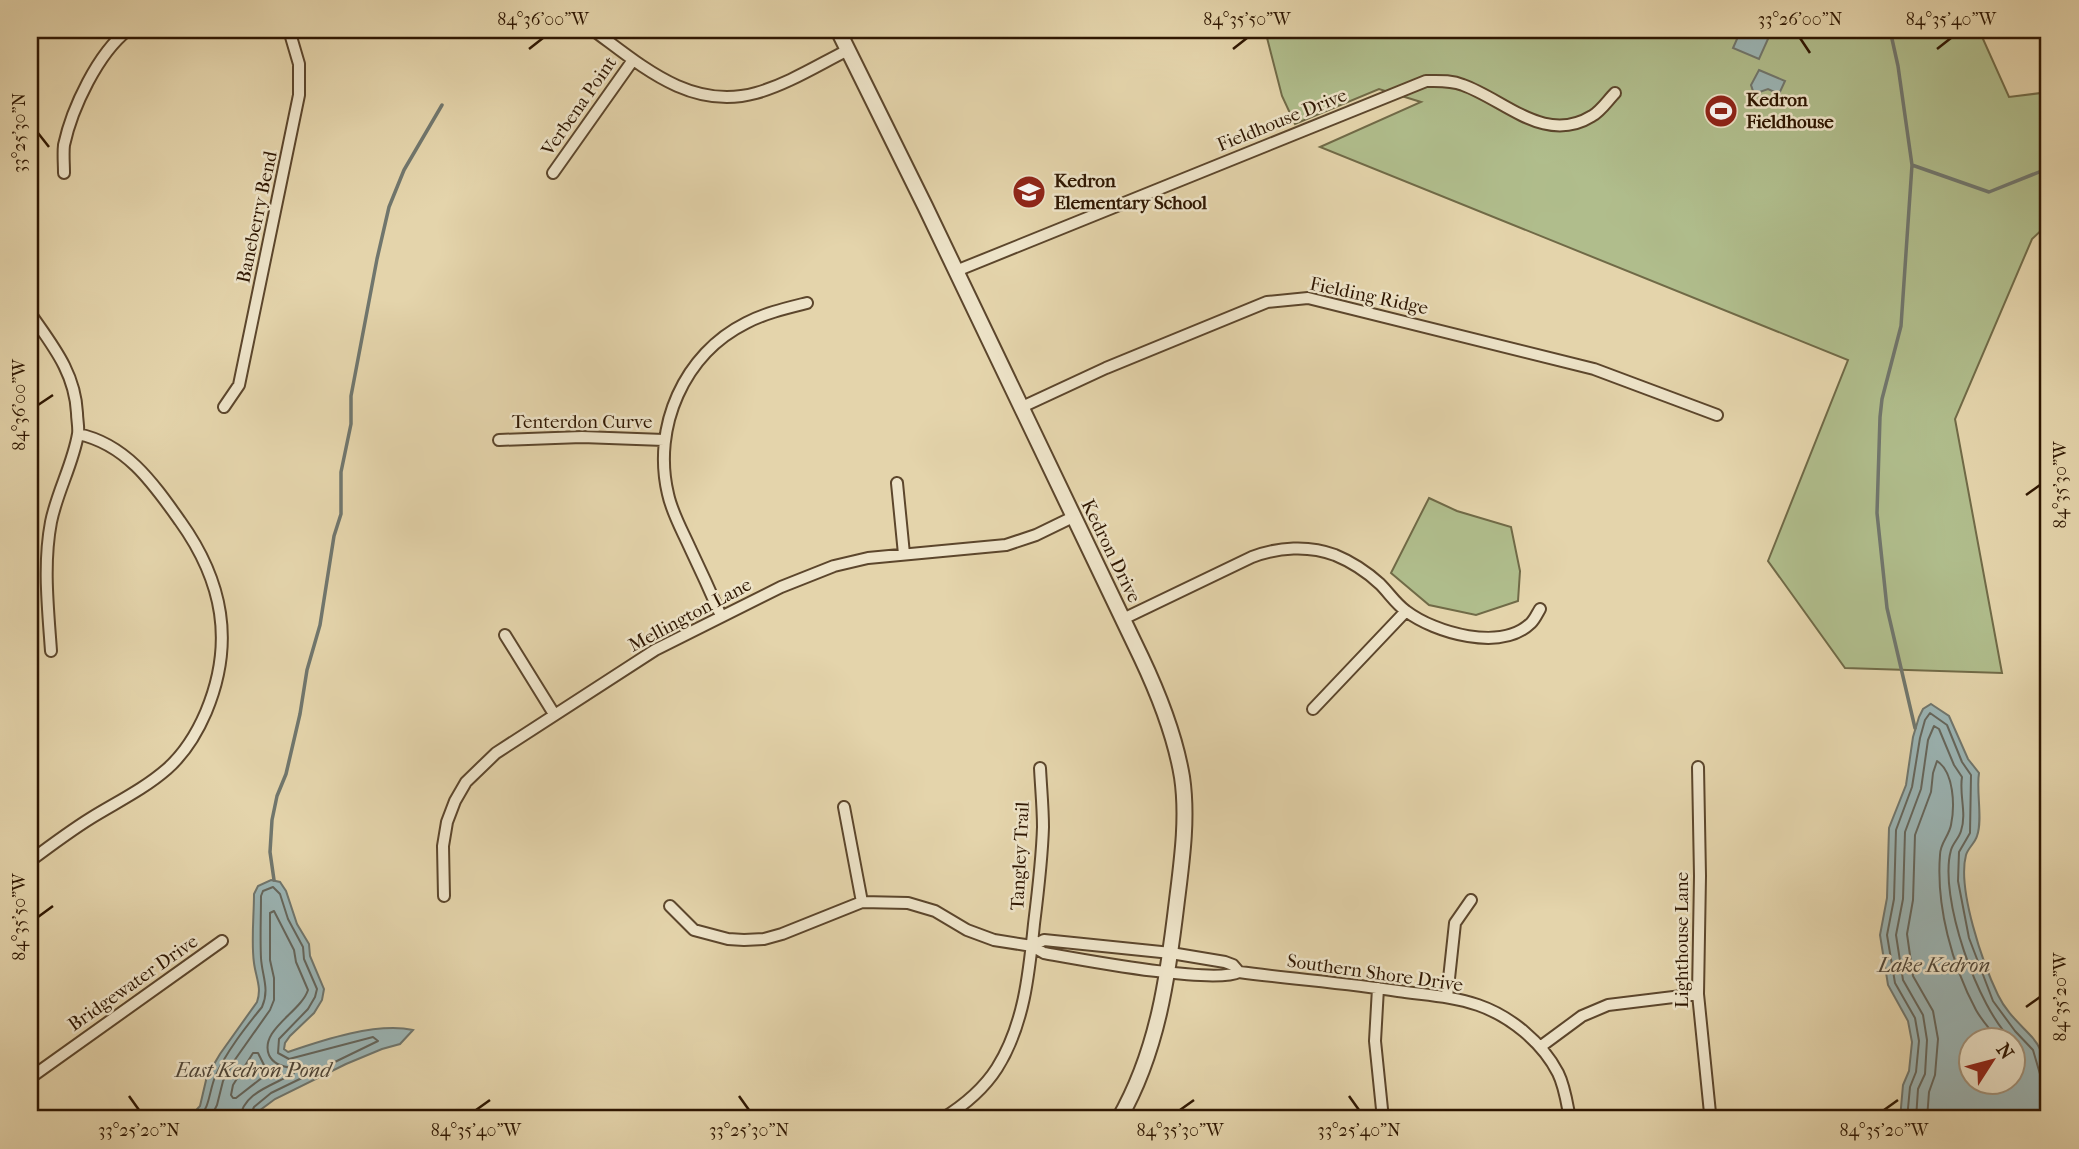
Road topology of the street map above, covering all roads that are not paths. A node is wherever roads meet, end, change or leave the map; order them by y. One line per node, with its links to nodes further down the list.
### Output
1 (128, 30): 8 (street)
2 (289, 30): 13 (street, Baneberry Bend)
3 (593, 30): 6 (street)
4 (838, 30): 5 (street, Kedron Drive)
5 (848, 50): 6 (street); 10 (street, Kedron Drive)
6 (633, 60): 9 (street, Verbena Point)
7 (1615, 93): 10 (street, Fieldhouse Drive)
8 (64, 173)
9 (553, 173)
10 (956, 271): 14 (street, Kedron Drive)
11 (807, 303): 18 (street)
12 (30, 313): 16 (street)
13 (225, 407)
14 (1022, 407): 15 (street, Fielding Ridge); 20 (street, Kedron Drive)
15 (1717, 415)
16 (78, 433): 27 (street); 33 (street)
17 (499, 440): 18 (street, Tenterdon Curve)
18 (664, 440): 24 (street)
19 (897, 483): 21 (street)
20 (1073, 517): 21 (street, Mellington Lane); 25 (street, Kedron Drive)
21 (904, 554): 24 (street, Mellington Lane)
22 (1540, 609): 23 (street)
23 (1406, 611): 25 (street); 28 (street)
24 (721, 616): 29 (street, Mellington Lane)
25 (1123, 619): 40 (street, Kedron Drive)
26 (505, 635): 29 (street)
27 (51, 651)
28 (1312, 709)
29 (554, 714): 34 (street, Mellington Lane)
30 (1698, 767): 44 (street, Lighthouse Lane)
31 (1040, 768): 39 (street, Tangley Trail)
32 (844, 807): 36 (street)
33 (30, 861)
34 (444, 896)
35 (1471, 900): 45 (street)
36 (862, 902): 37 (street); 39 (street)
37 (670, 906)
38 (222, 941): 47 (street, Bridgewater Drive)
39 (1032, 946): 40 (street, Southern Shore Drive); 41 (street, Southern Shore Drive); 49 (street, Tangley Trail)
40 (1171, 953): 41 (street, Kedron Drive); 42 (street, Southern Shore Drive)
41 (1169, 972): 42 (street, Southern Shore Drive); 50 (street, Kedron Drive)
42 (1239, 972): 43 (street, Southern Shore Drive)
43 (1378, 988): 45 (street, Southern Shore Drive); 51 (street)
44 (1698, 994): 46 (street); 48 (street, Lighthouse Lane)
45 (1447, 998): 46 (street, Southern Shore Drive)
46 (1540, 1047): 52 (street, Southern Shore Drive)
47 (30, 1079)
48 (1710, 1114)
49 (942, 1119)
50 (1119, 1119)
51 (1383, 1119)
52 (1570, 1119)

